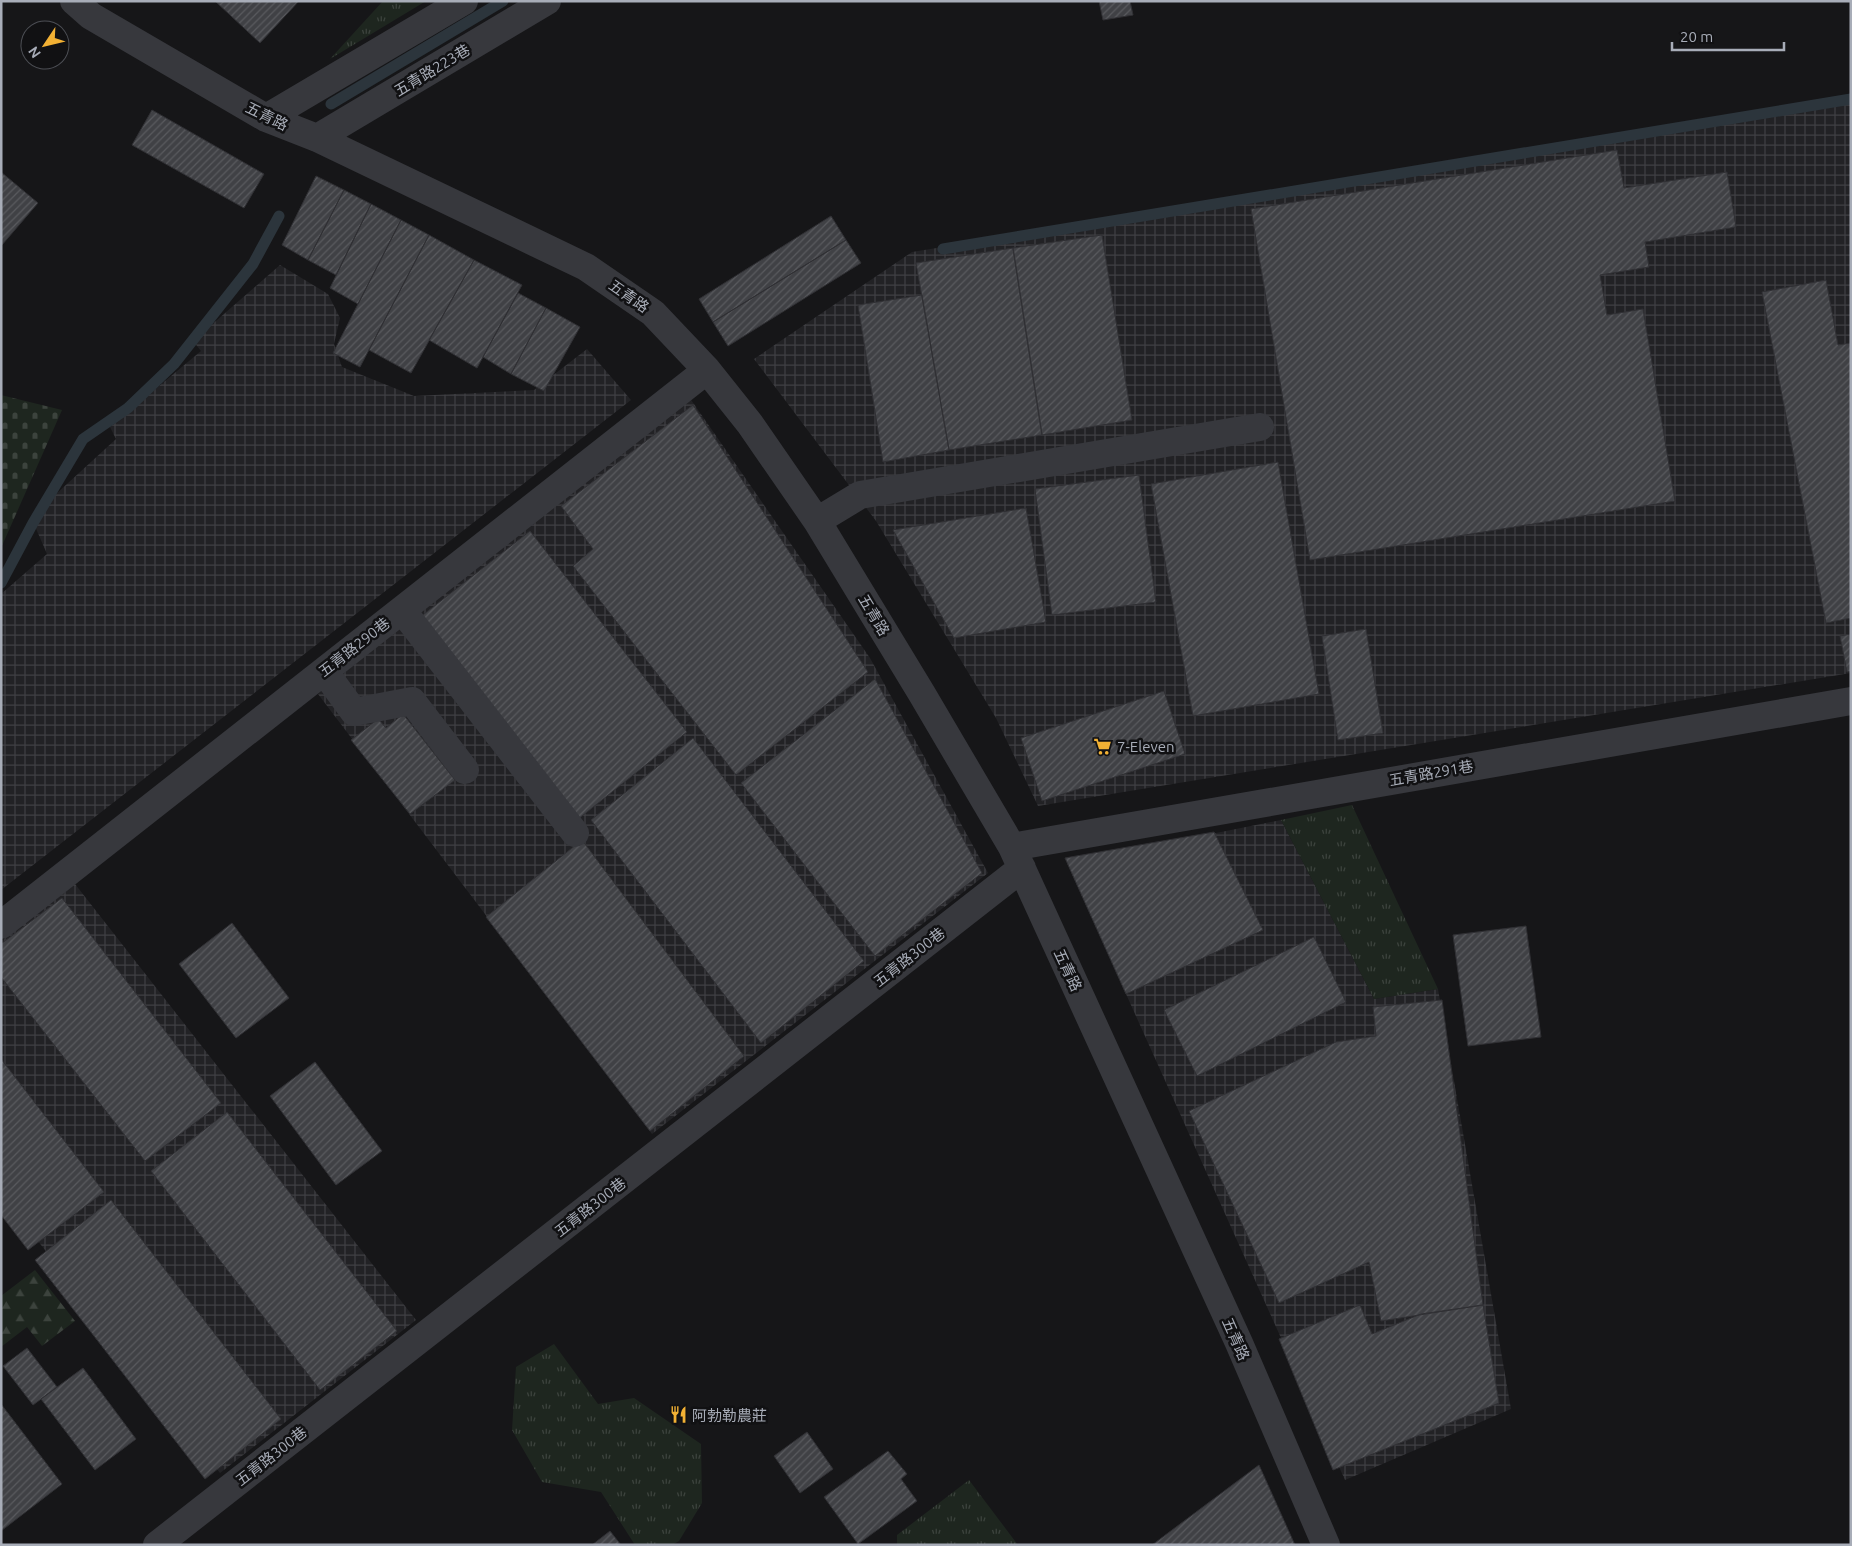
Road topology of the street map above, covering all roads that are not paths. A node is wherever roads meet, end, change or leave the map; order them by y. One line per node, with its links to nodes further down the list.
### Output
1 (74, 1): 4 (street, 五青路)
2 (464, 1): 4 (street)
3 (547, 1): 5 (street, 五青路223巷)
4 (266, 118): 5 (street, 五青路)
5 (317, 138): 6 (street, 五青路)
6 (708, 370): 8 (street, 五青路); 9 (street, 五青路290巷)
7 (1260, 427): 8 (street)
8 (817, 521): 14 (street, 五青路)
9 (402, 610): 10 (street, 五青路290巷); 13 (street)
10 (324, 671): 12 (street); 15 (street, 五青路290巷)
11 (1851, 701): 14 (street, 五青路291巷)
12 (465, 770)
13 (574, 834)
14 (1017, 858): 16 (street, 五青路300巷); 17 (street, 五青路)
15 (1, 925)
16 (157, 1545)
17 (1326, 1545)

